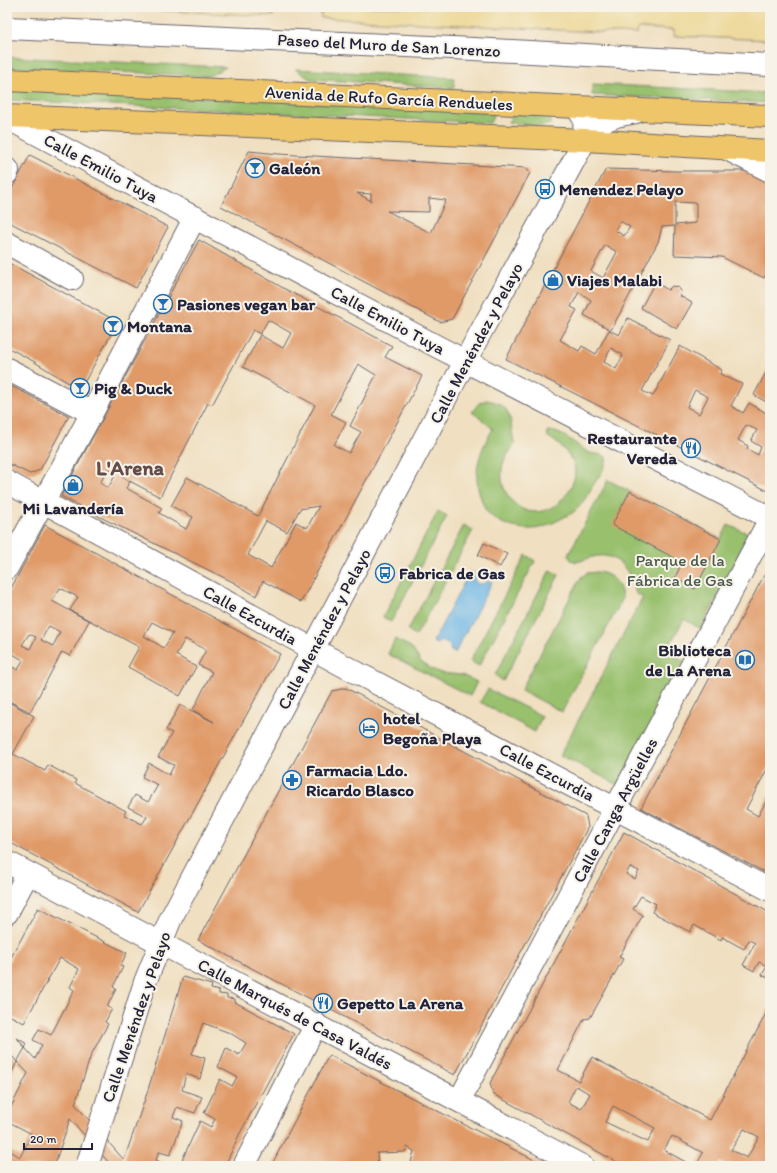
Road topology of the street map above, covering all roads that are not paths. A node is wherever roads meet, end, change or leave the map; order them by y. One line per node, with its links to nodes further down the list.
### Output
1 (7, 28): 2 (street, Paseo del Muro de San Lorenzo)
2 (770, 65)
3 (7, 80): 4 (main road, Avenida de Rufo García Rendueles)
4 (577, 107): 5 (main road, Avenida de Rufo García Rendueles); 8 (street)
5 (647, 110): 6 (main road, Avenida de Rufo García Rendueles); 8 (street)
6 (770, 116)
7 (7, 117): 8 (main road, Avenida de Rufo García Rendueles); 12 (street, Calle Emilio Tuya)
8 (585, 140): 9 (main road, Avenida de Rufo García Rendueles); 15 (street, Calle Menéndez y Pelayo)
9 (727, 149): 10 (main road, Avenida de Rufo García Rendueles); 11 (street)
10 (770, 151)
11 (770, 171)
12 (195, 217): 15 (street, Calle Emilio Tuya); 17 (street)
13 (7, 242): 14 (street)
14 (72, 279)
15 (466, 361): 20 (street, Calle Emilio Tuya); 22 (street, Calle Menéndez y Pelayo)
16 (7, 369): 17 (street)
17 (92, 413): 19 (street)
18 (7, 482): 19 (street, Calle Ezcurdia)
19 (43, 502): 21 (street); 22 (street, Calle Ezcurdia)
20 (770, 519): 23 (street, Calle Canga Argüelles)
21 (7, 568)
22 (314, 650): 23 (street, Calle Ezcurdia); 28 (street, Calle Menéndez y Pelayo)
23 (616, 808): 26 (street, Calle Ezcurdia); 30 (street, Calle Canga Argüelles)
24 (7, 862): 25 (street, Calle Marqués de Casa Valdés)
25 (28, 873): 27 (street); 28 (street, Calle Marqués de Casa Valdés)
26 (770, 890)
27 (7, 913)
28 (161, 943): 29 (street, Calle Marqués de Casa Valdés); 31 (street, Calle Menéndez y Pelayo)
29 (316, 1024): 30 (street, Calle Marqués de Casa Valdés); 32 (street)
30 (459, 1101): 33 (street, Calle Marqués de Casa Valdés)
31 (87, 1166)
32 (244, 1166)
33 (582, 1166)

